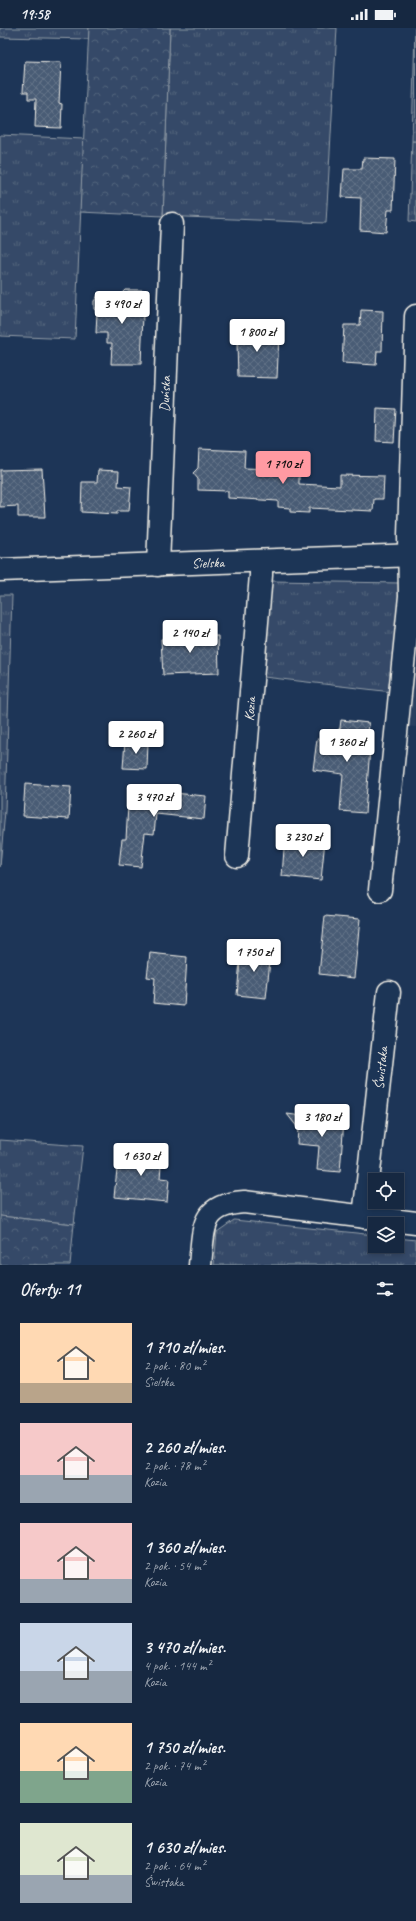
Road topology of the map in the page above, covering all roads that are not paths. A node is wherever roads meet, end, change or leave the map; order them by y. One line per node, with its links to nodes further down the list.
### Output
1 (172, 224): 5 (street, Duńska)
2 (416, 316): 3 (street)
3 (412, 555): 4 (street, Sielska); 8 (street)
4 (261, 561): 5 (street, Sielska); 7 (street, Kozia)
5 (158, 565): 6 (street, Sielska)
6 (0, 570)
7 (237, 856)
8 (380, 890)
9 (389, 992): 10 (street, Świstaka)
10 (364, 1216): 11 (street); 12 (street)
11 (416, 1223)
12 (200, 1265)

